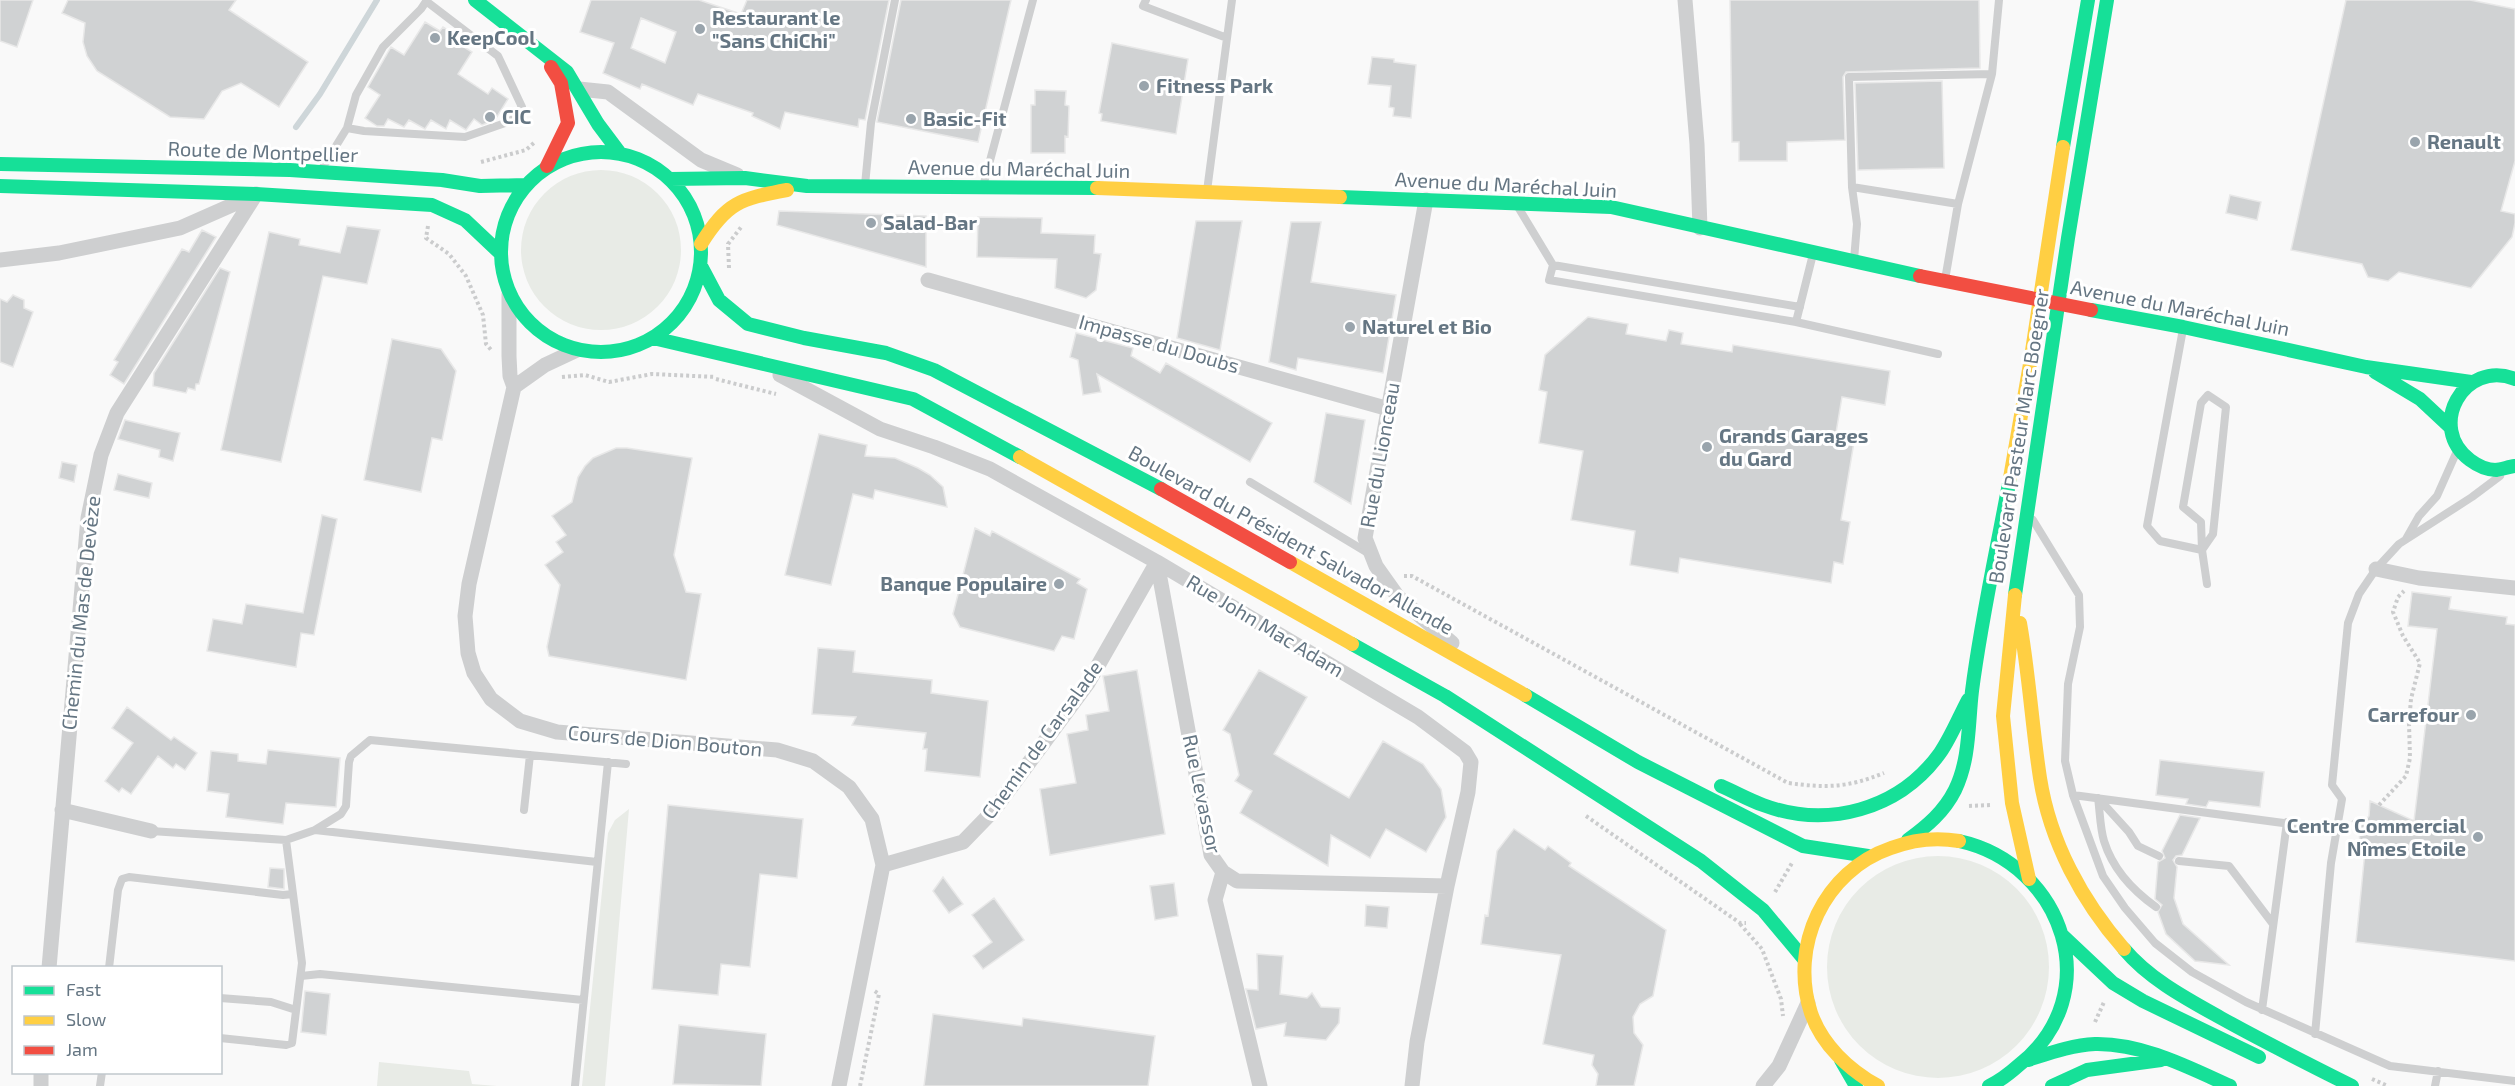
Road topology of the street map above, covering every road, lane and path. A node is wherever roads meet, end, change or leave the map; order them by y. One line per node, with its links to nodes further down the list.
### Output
1 (426, 0): 15 (lane); 15 (lane)
2 (475, 0): 12 (main road)
3 (895, 0): 27 (lane)
4 (1033, 0): 28 (lane)
5 (1146, 0): 11 (lane)
6 (1231, 0): 11 (lane)
7 (1685, 0): 37 (street)
8 (1999, 0): 13 (lane)
9 (2088, 0): 80 (main road, Boulevard Pasteur Marc Boegner)
10 (2107, 0): 68 (main road, Boulevard Pasteur Marc Boegner)
11 (1227, 38): 30 (lane)
12 (538, 48): 14 (main road); 20 (main road)
13 (1992, 74): 29 (lane); 34 (lane)
14 (579, 89): 17 (main road); 22 (street)
15 (347, 128): 21 (lane)
16 (540, 137): 18 (path)
17 (619, 152): 20 (main road); 23 (main road)
18 (480, 162)
19 (0, 164): 21 (main road, Route de Montpellier)
20 (547, 166): 24 (main road)
21 (321, 172): 24 (main road, Route de Montpellier)
22 (745, 178): 23 (main road, Avenue du Maréchal Juin); 26 (main road, Avenue du Maréchal Juin)
23 (670, 179): 38 (main road)
24 (525, 185): 40 (main road)
25 (0, 186): 31 (main road)
26 (807, 186): 27 (main road, Avenue du Maréchal Juin); 38 (main road, Avenue du Maréchal Juin)
27 (864, 186): 28 (main road, Avenue du Maréchal Juin)
28 (983, 187): 30 (main road, Avenue du Maréchal Juin)
29 (1852, 187): 34 (lane); 42 (lane)
30 (1207, 193): 32 (main road, Avenue du Maréchal Juin)
31 (256, 194): 40 (main road); 41 (street); 93 (street, Chemin du Mas de Devèze)
32 (1426, 200): 33 (main road, Avenue du Maréchal Juin); 63 (street, Rue du Lionceau)
33 (1515, 203): 37 (main road, Avenue du Maréchal Juin); 43 (lane)
34 (1958, 204): 47 (lane)
35 (430, 217): 54 (path)
36 (747, 220): 45 (path)
37 (1700, 228): 39 (main road, Avenue du Maréchal Juin)
38 (701, 244): 44 (main road)
39 (1813, 252): 42 (main road, Avenue du Maréchal Juin); 49 (lane)
40 (500, 253): 48 (main road)
41 (0, 260)
42 (1854, 261): 47 (main road, Avenue du Maréchal Juin)
43 (1553, 265): 49 (lane); 50 (lane)
44 (701, 266): 52 (main road); 79 (main road, Boulevard du Président Salvador Allende)
45 (732, 274)
46 (928, 280): 63 (street, Impasse du Doubs)
47 (1945, 281): 51 (main road, Avenue du Maréchal Juin)
48 (509, 294): 53 (main road); 62 (street, Cours de Dion Bouton)
49 (1800, 307): 50 (lane)
50 (1796, 322): 55 (lane)
51 (2183, 327): 57 (main road, Avenue du Maréchal Juin); 70 (lane)
52 (653, 338): 53 (main road); 56 (main road)
53 (577, 350): 62 (street)
54 (498, 353)
55 (1938, 354)
56 (753, 361): 72 (street, Rue John Mac Adam); 118 (main road)
57 (2366, 367): 61 (main road, Avenue du Maréchal Juin); 64 (main road, Avenue du Maréchal Juin)
58 (717, 372): 59 (path)
59 (559, 379)
60 (2515, 379): 61 (main road)
61 (2471, 382): 64 (main road)
62 (514, 387): 108 (street, Cours de Dion Bouton)
63 (1389, 409): 71 (street, Rue du Lionceau)
64 (2450, 427): 65 (main road)
65 (2458, 449): 66 (main road); 69 (lane)
66 (2512, 467): 69 (lane)
67 (1250, 483): 71 (lane)
68 (2028, 513): 75 (main road, Boulevard Pasteur Marc Boegner); 88 (lane)
69 (2405, 540): 73 (lane)
70 (2202, 550): 70 (lane); 76 (lane)
71 (1372, 555): 74 (street, Rue du Lionceau)
72 (1156, 562): 108 (street, Chemin de Carsalade); 109 (street, Rue Levassor); 111 (street, Rue John Mac Adam)
73 (2376, 569): 77 (street); 99 (lane)
74 (1382, 575): 79 (street, Rue du Lionceau); 86 (path)
75 (2016, 581): 110 (main road, Boulevard Pasteur Marc Boegner); 148 (main road)
76 (2206, 584)
77 (2515, 588)
78 (2405, 591): 91 (path)
79 (1479, 668): 83 (main road, Boulevard du Président Salvador Allende)
80 (1972, 692): 87 (main road); 102 (main road, Boulevard Pasteur Marc Boegner)
81 (530, 755): 82 (lane); 94 (lane); 98 (lane)
82 (608, 762): 84 (lane); 107 (lane)
83 (1638, 762): 85 (main road); 104 (main road, Boulevard du Président Salvador Allende)
84 (626, 764)
85 (1688, 770)
86 (1889, 771)
87 (1707, 779)
88 (2073, 795): 89 (lane); 127 (lane)
89 (2098, 798): 96 (lane); 105 (lane); 114 (lane)
90 (2001, 805): 92 (path)
91 (2379, 805)
92 (1963, 807)
93 (62, 810): 100 (street); 119 (street, Chemin du Mas de Devèze)
94 (524, 810)
95 (2353, 820): 97 (path)
96 (2287, 822): 99 (lane); 116 (lane)
97 (2360, 828)
98 (315, 830): 101 (lane); 107 (lane)
99 (2336, 830): 130 (lane)
100 (151, 831): 101 (lane)
101 (286, 840): 112 (lane)
102 (1908, 840): 104 (main road); 110 (main road)
103 (1797, 854): 113 (path)
104 (1868, 856): 118 (main road)
105 (2159, 856)
106 (2179, 861): 116 (lane)
107 (597, 862): 123 (lane)
108 (883, 865): 139 (street, Cours de Dion Bouton)
109 (1223, 872): 111 (street, Rue Levassor); 140 (street)
110 (2029, 879): 117 (main road)
111 (1447, 886): 141 (street, Rue John Mac Adam)
112 (293, 894): 120 (lane); 121 (lane)
113 (1773, 894)
114 (2157, 907)
115 (1740, 923): 128 (path)
116 (2273, 924): 127 (lane)
117 (2062, 935): 134 (main road); 135 (main road)
118 (1804, 958): 125 (main road)
119 (49, 966)
120 (109, 966)
121 (301, 976): 123 (lane); 126 (lane)
122 (222, 998): 126 (lane)
123 (583, 1000): 138 (lane)
124 (2104, 1001): 129 (path)
125 (1809, 1003): 133 (main road); 142 (street)
126 (296, 1010): 131 (lane)
127 (2262, 1010): 130 (lane)
128 (1784, 1021)
129 (2095, 1026)
130 (2315, 1034): 136 (lane)
131 (222, 1038)
132 (2165, 1059): 134 (main road); 146 (main road); 147 (main road)
133 (1841, 1060): 143 (main road); 144 (main road)
134 (2028, 1060): 145 (main road)
135 (2269, 1062)
136 (2438, 1071): 137 (lane); 149 (lane)
137 (2515, 1081)
138 (575, 1086)
139 (839, 1086)
140 (1260, 1086)
141 (1412, 1086)
142 (1763, 1086)
143 (1856, 1086)
144 (1878, 1086)
145 (1989, 1086)
146 (2052, 1086)
147 (2230, 1086)
148 (2352, 1086)
149 (2435, 1086)

